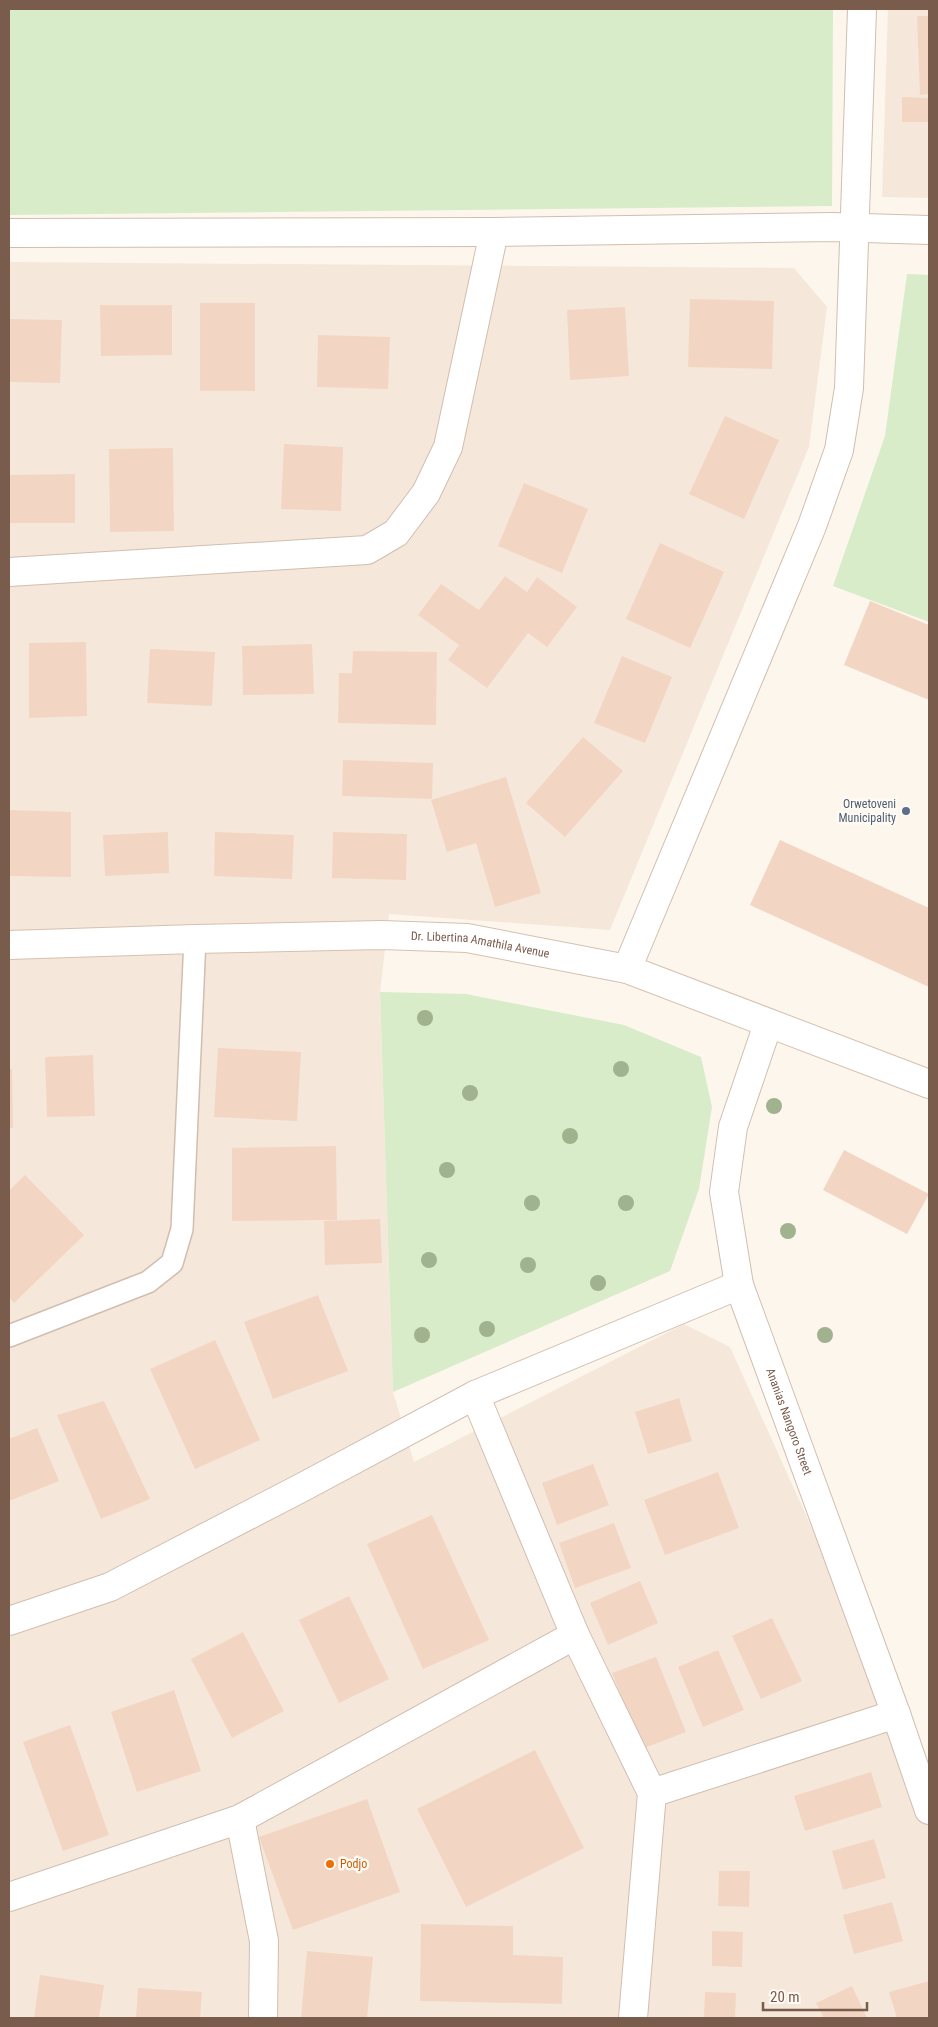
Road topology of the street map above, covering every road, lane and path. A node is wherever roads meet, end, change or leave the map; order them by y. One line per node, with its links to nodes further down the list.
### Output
1 (862, 9): 2 (street)
2 (855, 228): 3 (street); 4 (street); 9 (street)
3 (929, 230)
4 (494, 232): 5 (street); 6 (street)
5 (9, 233)
6 (9, 572)
7 (195, 938): 8 (street, Dr. Libertina Amathila Avenue); 9 (street, Dr. Libertina Amathila Avenue); 13 (lane)
8 (9, 945)
9 (626, 969): 10 (street, Dr. Libertina Amathila Avenue)
10 (768, 1024): 11 (street, Dr. Libertina Amathila Avenue); 12 (street, Ananias Nangoro Street)
11 (929, 1084)
12 (739, 1285): 14 (street); 17 (street, Ananias Nangoro Street)
13 (9, 1336)
14 (475, 1395): 15 (street); 16 (street)
15 (9, 1622)
16 (575, 1635): 18 (street); 20 (street)
17 (896, 1714): 18 (street); 19 (street, Ananias Nangoro Street)
18 (652, 1793): 23 (street)
19 (929, 1810)
20 (240, 1819): 21 (street); 22 (street)
21 (9, 1897)
22 (263, 2018)
23 (633, 2018)

